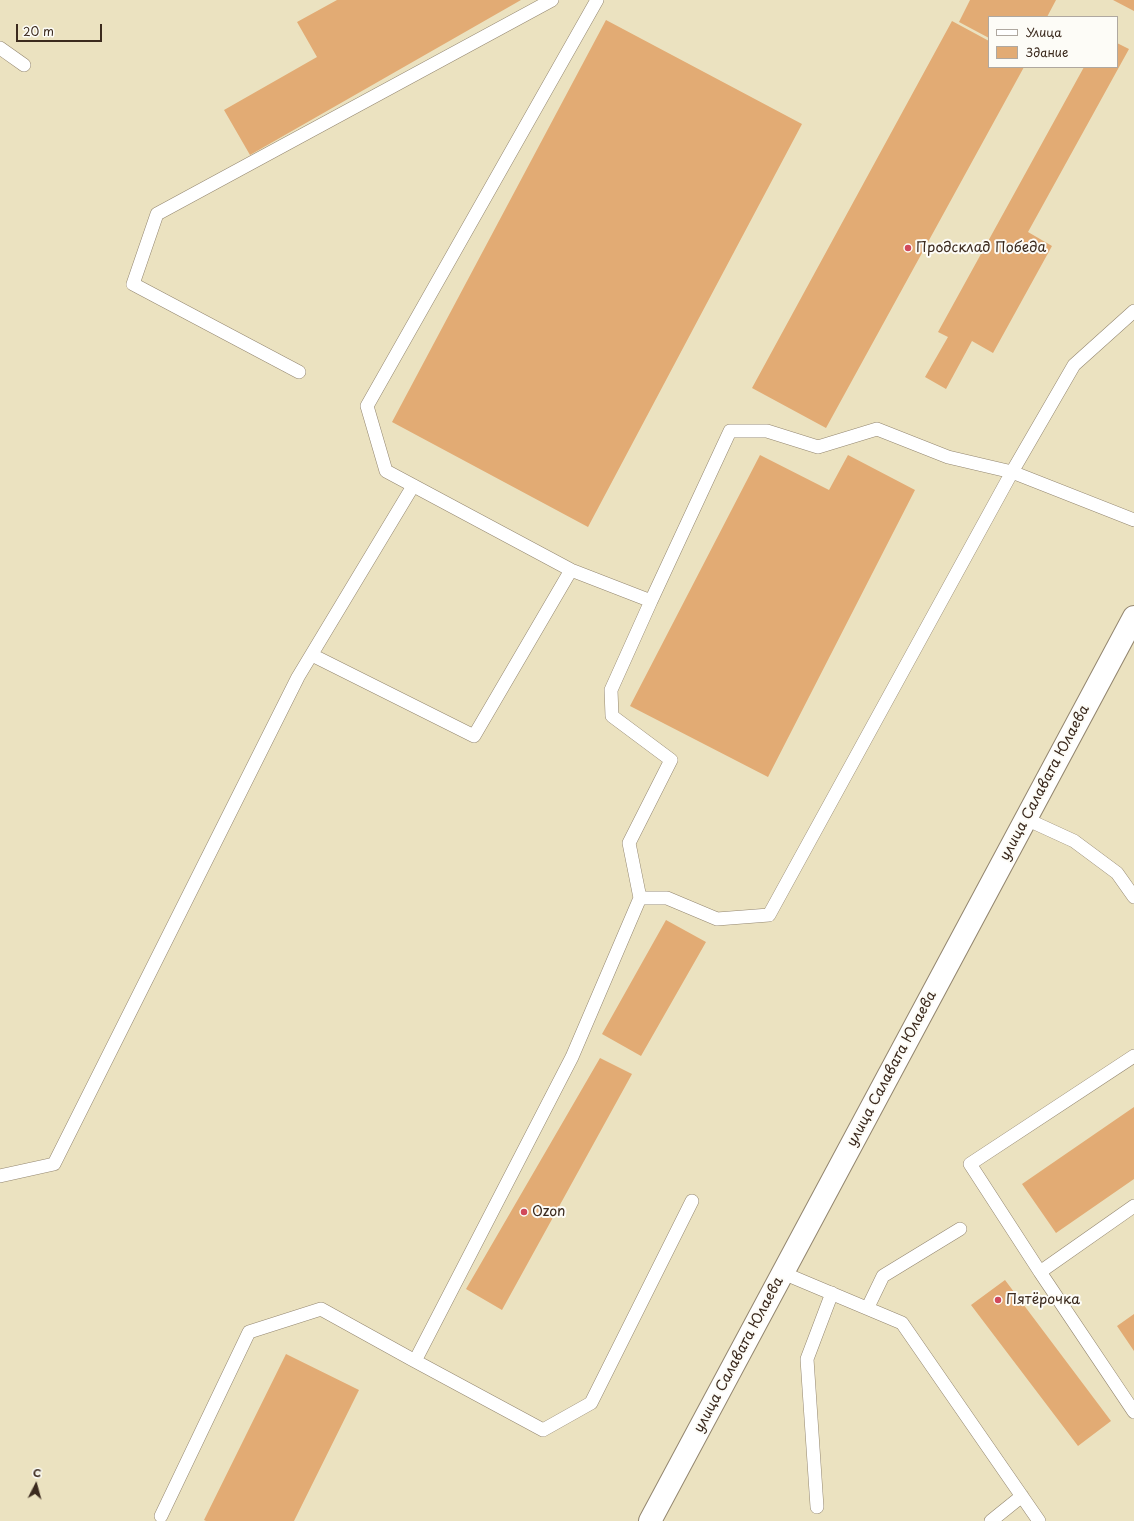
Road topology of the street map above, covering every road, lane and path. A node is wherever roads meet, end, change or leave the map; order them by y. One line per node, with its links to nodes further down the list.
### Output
1 (552, 0): 6 (lane)
2 (597, 0): 8 (lane)
3 (0, 48): 4 (lane)
4 (24, 65)
5 (1134, 311): 7 (lane)
6 (299, 372)
7 (1012, 472): 9 (lane); 11 (lane); 16 (lane)
8 (413, 486): 10 (lane); 13 (lane)
9 (1134, 520)
10 (571, 570): 11 (lane); 13 (lane)
11 (651, 601): 16 (lane)
12 (1134, 617): 14 (street, улица Салавата Юлаева)
13 (312, 655): 18 (lane)
14 (1026, 819): 15 (lane); 23 (street, улица Салавата Юлаева)
15 (1134, 897)
16 (640, 898): 26 (lane)
17 (1134, 1056): 22 (lane)
18 (0, 1176)
19 (692, 1201): 26 (lane)
20 (1134, 1206): 22 (lane)
21 (960, 1229): 25 (lane)
22 (1040, 1272): 27 (lane)
23 (783, 1273): 24 (lane); 31 (street, улица Салавата Юлаева)
24 (832, 1293): 25 (lane); 29 (lane)
25 (868, 1307): 28 (lane)
26 (415, 1361): 30 (lane)
27 (1134, 1412)
28 (1022, 1496): 32 (lane); 33 (lane)
29 (817, 1507)
30 (163, 1519)
31 (650, 1521)
32 (991, 1521)
33 (1039, 1521)

